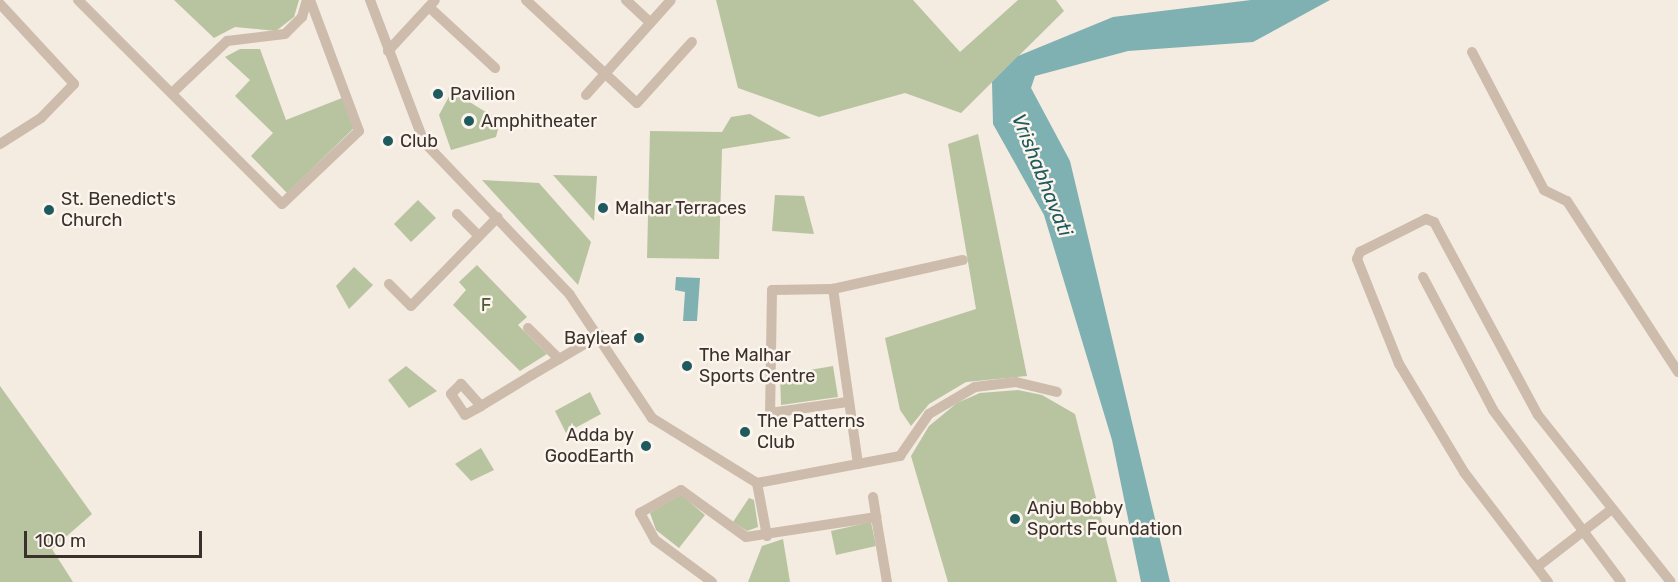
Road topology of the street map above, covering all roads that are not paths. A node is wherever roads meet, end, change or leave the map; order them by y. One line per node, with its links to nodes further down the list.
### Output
1 (78, 0): 15 (street)
2 (308, 0): 15 (street); 15 (street)
3 (370, 0): 11 (street)
4 (526, 0): 14 (street)
5 (626, 0): 9 (street)
6 (671, 0): 9 (street)
7 (432, 3): 11 (street); 13 (street)
8 (0, 4): 17 (street)
9 (650, 22): 14 (street)
10 (692, 42): 14 (street)
11 (388, 51): 19 (street)
12 (1472, 52): 28 (street)
13 (495, 68)
14 (606, 73): 16 (street)
15 (172, 93)
16 (586, 95)
17 (0, 144)
18 (457, 214): 20 (street)
19 (498, 217): 20 (street); 26 (street)
20 (479, 236): 23 (street)
21 (963, 260): 24 (street)
22 (1422, 277): 37 (street)
23 (389, 284)
24 (833, 289): 30 (street); 30 (street)
25 (528, 328): 27 (street)
26 (600, 335): 27 (street); 33 (street)
27 (559, 359): 31 (street)
28 (1678, 372)
29 (1057, 392): 32 (street)
30 (847, 402): 32 (street)
31 (481, 406)
32 (858, 464): 33 (street)
33 (757, 483): 38 (street)
34 (873, 496): 36 (street)
35 (1612, 509): 37 (street); 39 (street); 44 (street)
36 (876, 517): 38 (street); 41 (street)
37 (1579, 532): 39 (street); 43 (street)
38 (767, 536): 40 (street)
39 (1537, 567): 42 (street)
40 (712, 582)
41 (887, 582)
42 (1548, 582)
43 (1621, 582)
44 (1671, 582)

